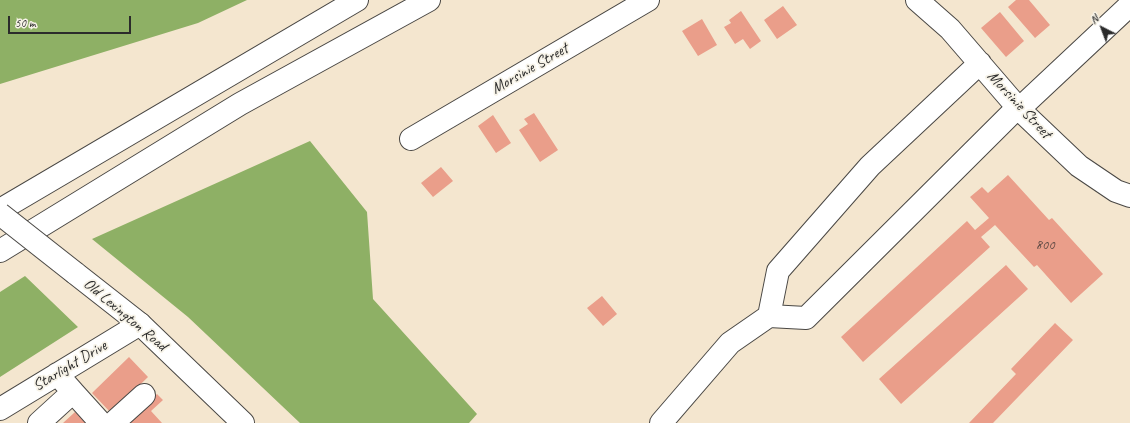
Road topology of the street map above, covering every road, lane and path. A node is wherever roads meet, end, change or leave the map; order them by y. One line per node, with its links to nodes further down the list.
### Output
1 (357, 0): 10 (main road)
2 (429, 0): 12 (main road)
3 (648, 0): 8 (main road, Morsinie Street)
4 (917, 0): 6 (main road, Morsinie Street)
5 (1130, 5): 7 (main road)
6 (980, 63): 7 (main road, Morsinie Street); 13 (main road)
7 (1019, 108): 9 (main road, Morsinie Street); 13 (main road)
8 (411, 139)
9 (1130, 196)
10 (0, 210)
11 (0, 214): 14 (main road, Old Lexington Road, bridge)
12 (0, 251)
13 (769, 316): 23 (main road)
14 (140, 324): 15 (main road, Starlight Drive); 22 (main road, Old Lexington Road)
15 (57, 374): 16 (main road); 18 (main road, Starlight Drive)
16 (73, 392): 19 (main road); 20 (main road)
17 (144, 395): 21 (main road)
18 (0, 409)
19 (39, 423)
20 (101, 423)
21 (113, 423)
22 (243, 423)
23 (661, 423)

